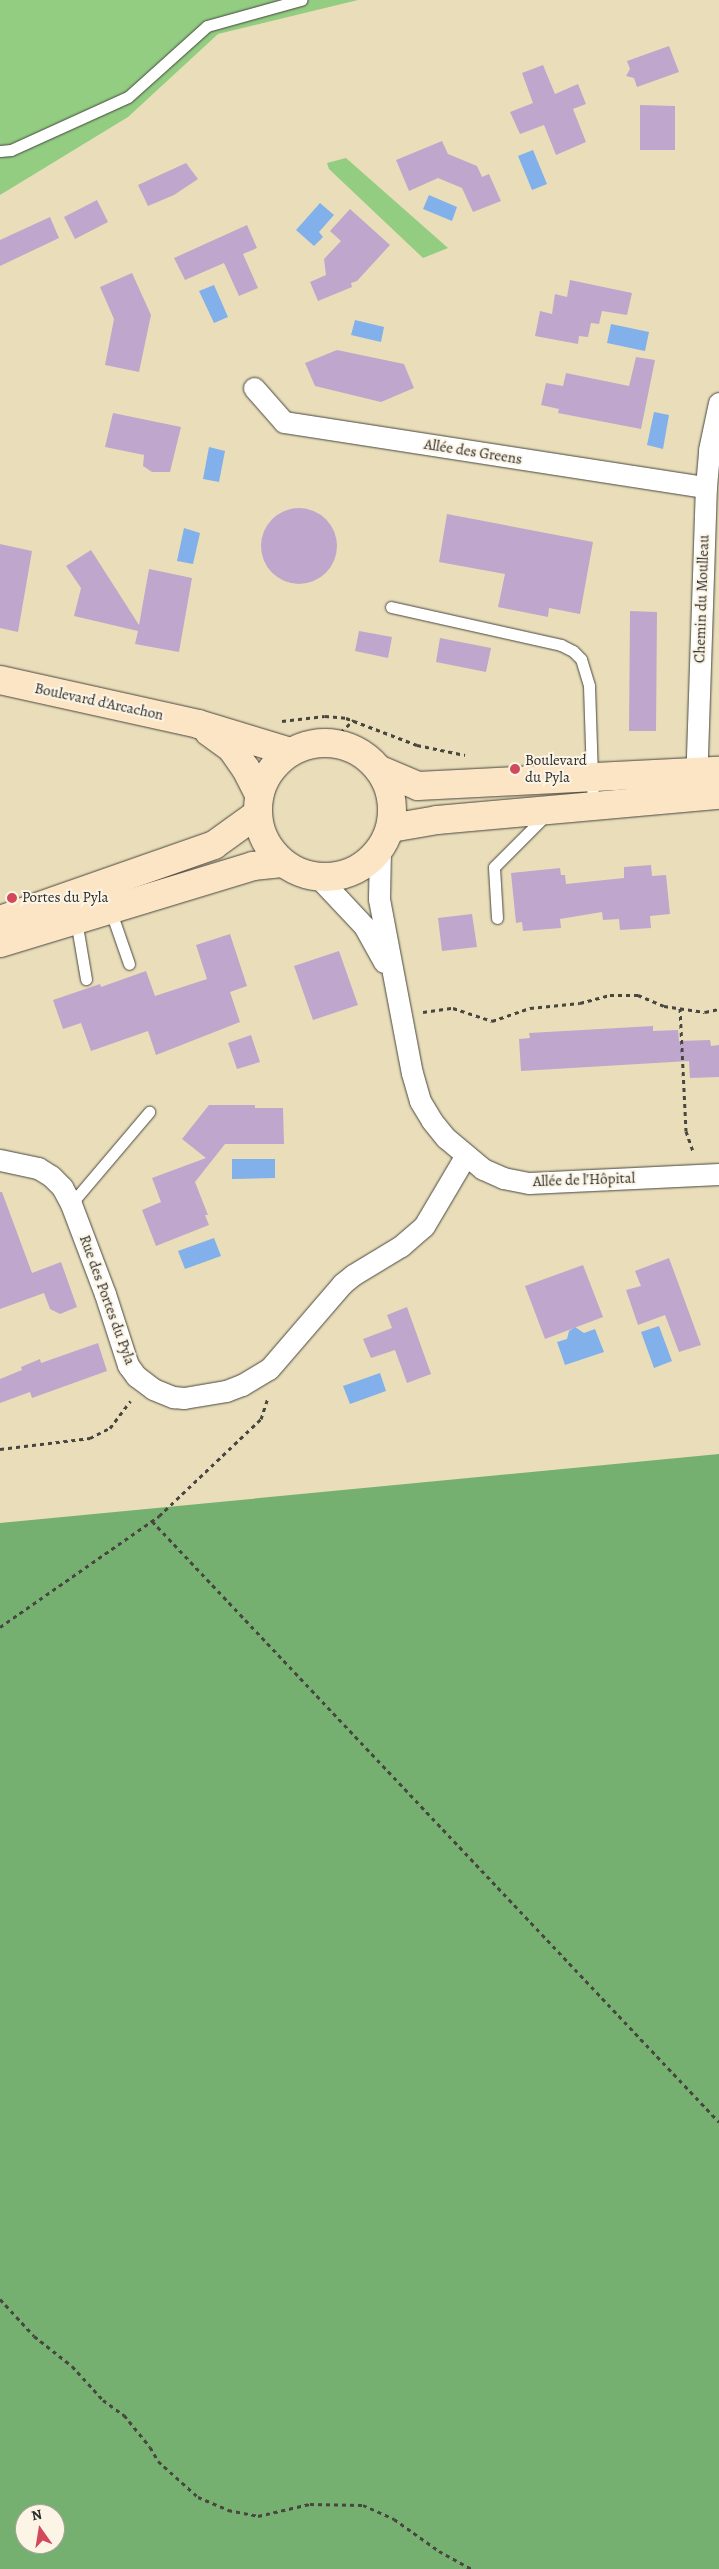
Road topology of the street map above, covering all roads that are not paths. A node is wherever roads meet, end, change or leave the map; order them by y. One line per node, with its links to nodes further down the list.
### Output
1 (301, 0): 2 (lane)
2 (0, 151)
3 (254, 388): 5 (street, Allée des Greens)
4 (719, 403): 5 (street, Chemin du Moulleau)
5 (706, 487): 6 (street, Chemin du Moulleau)
6 (711, 561): 13 (street, Chemin du Moulleau)
7 (391, 607): 12 (lane)
8 (0, 680): 9 (main road, Boulevard d'Arcachon)
9 (198, 724): 10 (main road, Boulevard d'Arcachon); 14 (main road, Boulevard d'Arcachon)
10 (291, 752): 11 (main road); 14 (main road)
11 (380, 770): 12 (main road); 17 (main road)
12 (592, 778): 13 (main road); 15 (lane)
13 (708, 784): 15 (main road)
14 (258, 804): 18 (main road); 20 (main road)
15 (593, 806): 16 (main road)
16 (552, 809): 17 (main road); 21 (lane)
17 (386, 839): 19 (main road); 27 (street, Allée de l’Hôpital)
18 (282, 863): 19 (main road); 20 (main road)
19 (319, 878): 27 (street, Allée de l’Hôpital)
20 (105, 897): 22 (main road); 23 (main road); 25 (lane)
21 (498, 918)
22 (0, 920)
23 (76, 920): 24 (main road); 26 (lane)
24 (0, 943)
25 (129, 964)
26 (86, 978)
27 (394, 985): 29 (street, Allée de l’Hôpital)
28 (149, 1112): 32 (lane)
29 (466, 1155): 31 (street, Allée de l’Hôpital); 32 (street, Rue des Portes du Pyla)
30 (0, 1160): 32 (street, Rue des Portes du Pyla)
31 (709, 1174)
32 (71, 1204)

